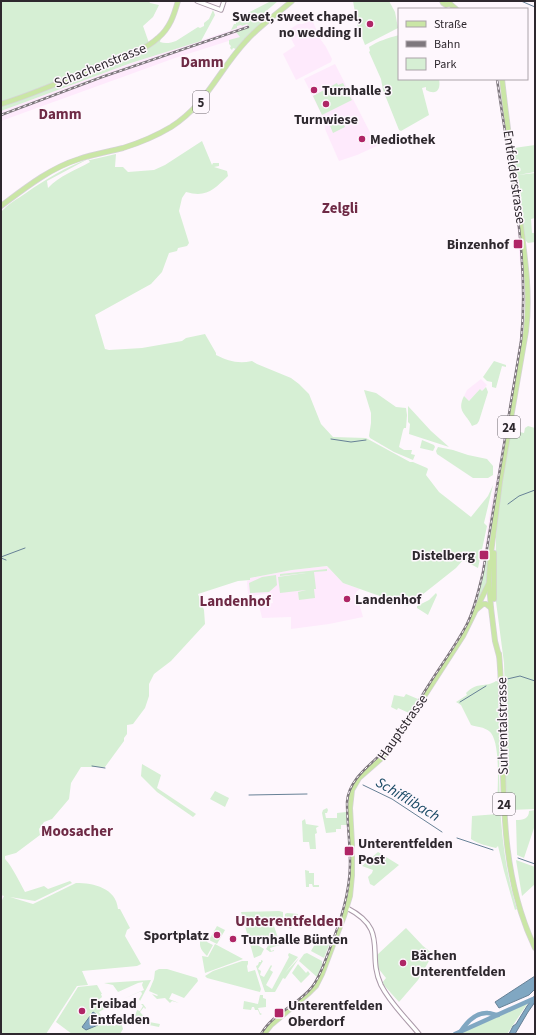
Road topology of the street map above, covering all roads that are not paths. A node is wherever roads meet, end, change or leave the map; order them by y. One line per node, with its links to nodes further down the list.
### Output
1 (178, 1): 8 (main road, Schachenstrasse)
2 (197, 1): 3 (street)
3 (224, 1)
4 (292, 1): 9 (main road, 5)
5 (442, 1): 6 (main road)
6 (450, 2)
7 (502, 80): 10 (main road, Entfelderstrasse / 24)
8 (1, 104)
9 (1, 206)
10 (494, 537): 11 (main road, Entfelderstrasse / 24); 12 (main road, Entfelderstrasse / 24)
11 (489, 582): 12 (main road, Entfelderstrasse / 24); 13 (main road)
12 (491, 595): 13 (main road); 14 (main road, Entfelderstrasse / 24); 15 (main road); 16 (main road, Suhrentalstrasse / 24)
13 (483, 596): 15 (main road)
14 (491, 608): 15 (main road); 16 (main road, Entfelderstrasse / 24)
15 (476, 610): 17 (main road, Hauptstrasse)
16 (499, 656): 18 (main road, Suhrentalstrasse / 24)
17 (347, 908): 19 (main road, Hauptstrasse); 20 (street)
18 (535, 948)
19 (264, 1034)
20 (419, 1034)

